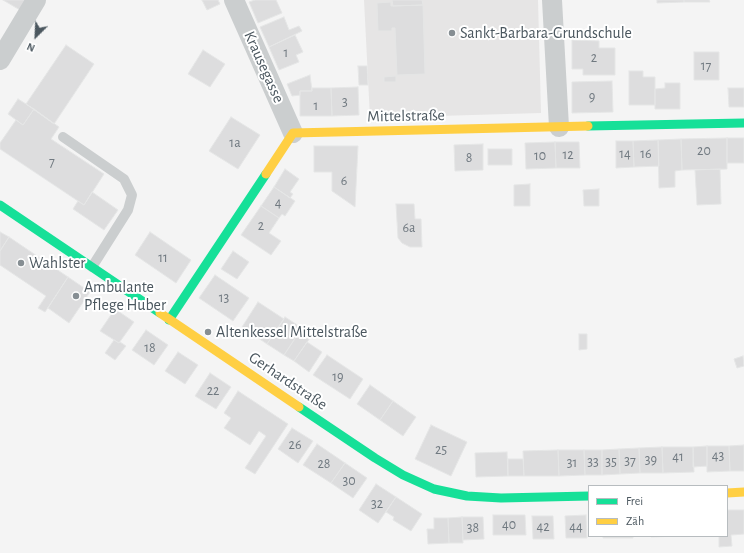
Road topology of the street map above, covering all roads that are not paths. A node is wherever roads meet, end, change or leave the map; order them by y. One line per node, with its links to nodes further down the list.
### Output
1 (36, 0): 4 (street)
2 (234, 0): 7 (street, Krausegasse)
3 (552, 0): 6 (street)
4 (0, 60)
5 (744, 123): 6 (street, Mittelstraße)
6 (559, 127): 7 (street, Mittelstraße)
7 (293, 133): 11 (street)
8 (63, 137): 10 (lane)
9 (0, 205): 10 (street, Gerhardstraße)
10 (92, 267): 11 (street, Gerhardstraße)
11 (169, 320): 14 (street, Gerhardstraße)
12 (744, 492): 13 (street)
13 (728, 493)
14 (588, 496)

